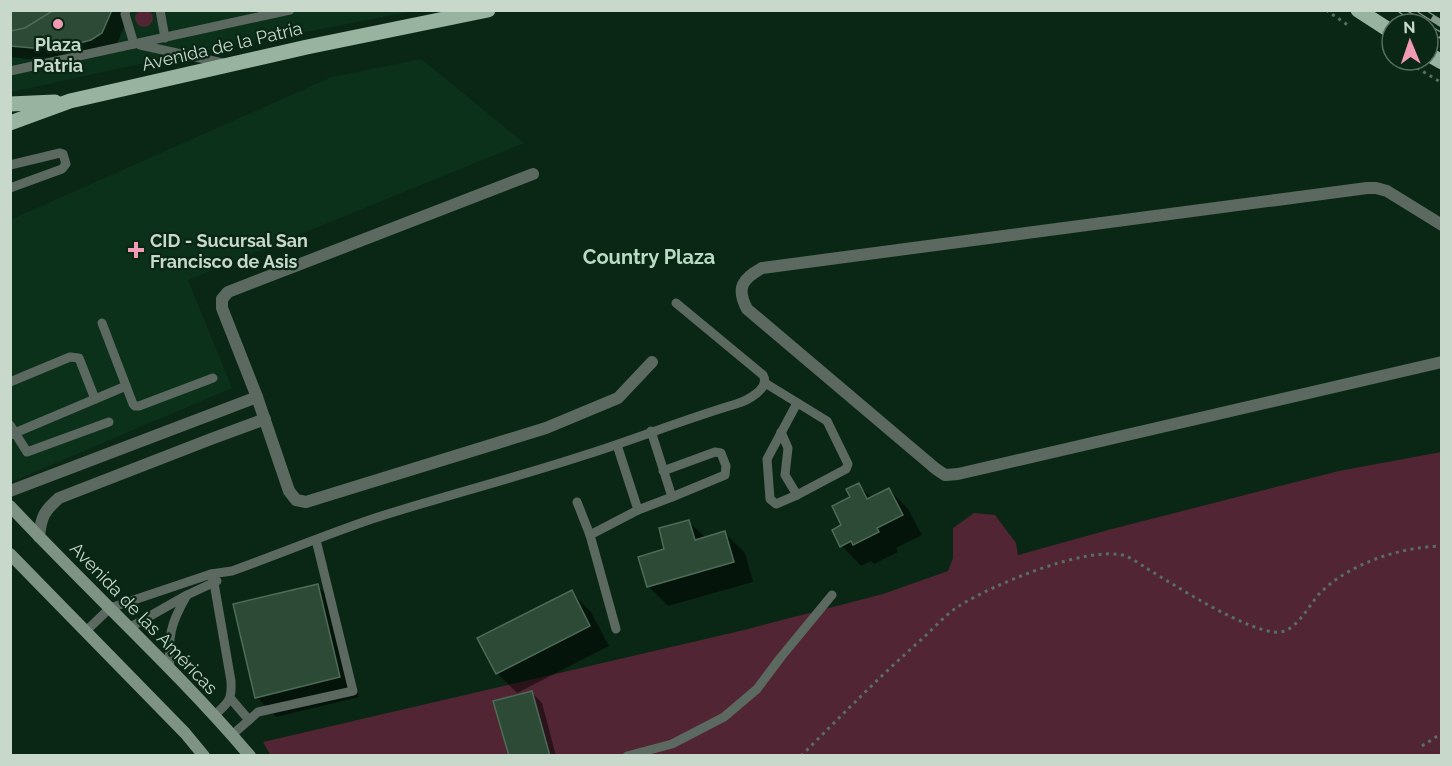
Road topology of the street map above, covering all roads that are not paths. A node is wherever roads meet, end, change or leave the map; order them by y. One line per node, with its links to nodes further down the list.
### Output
1 (126, 10): 11 (lane)
2 (160, 10): 10 (lane)
3 (290, 10): 7 (lane)
4 (447, 10): 9 (lane)
5 (488, 10): 9 (main road, Avenida de la Patria)
6 (1358, 10): 8 (main road)
7 (266, 13): 10 (lane)
8 (1380, 24)
9 (414, 25): 12 (main road, Avenida de la Patria)
10 (165, 38): 11 (lane)
11 (134, 44): 12 (lane); 13 (lane)
12 (230, 64): 14 (main road, Avenida de la Patria)
13 (10, 71)
14 (70, 101): 15 (main road, Avenida de la Patria); 16 (main road, Avenida de la Patria)
15 (10, 104)
16 (10, 123)
17 (10, 165): 19 (lane)
18 (533, 174): 29 (street)
19 (10, 188)
20 (1442, 225): 24 (street)
21 (676, 303): 27 (lane)
22 (102, 323): 28 (lane)
23 (652, 362): 32 (street)
24 (1442, 362)
25 (213, 378): 28 (lane)
26 (10, 382): 30 (lane)
27 (765, 383): 31 (lane); 35 (lane)
28 (126, 386): 30 (lane)
29 (257, 397): 32 (street); 37 (street)
30 (95, 399): 34 (lane)
31 (797, 402): 36 (lane); 42 (lane)
32 (265, 419): 39 (street)
33 (109, 422): 34 (lane)
34 (12, 431)
35 (651, 431): 38 (lane); 40 (lane)
36 (781, 432): 42 (lane); 42 (lane)
37 (150, 438): 39 (street); 41 (street)
38 (617, 445): 46 (lane); 49 (lane)
39 (158, 459): 48 (street)
40 (663, 471): 43 (lane); 43 (lane)
41 (10, 491)
42 (797, 495)
43 (672, 496): 46 (lane)
44 (577, 502): 47 (lane)
45 (10, 506): 48 (main road, Avenida de las Américas)
46 (638, 510): 47 (lane)
47 (590, 536): 56 (lane)
48 (39, 537): 54 (main road, Avenida de las Américas)
49 (316, 540): 51 (lane); 61 (lane)
50 (10, 554): 57 (main road)
51 (212, 578): 52 (lane); 54 (lane); 59 (lane)
52 (187, 595): 55 (lane); 58 (lane)
53 (832, 595): 65 (lane)
54 (110, 609): 55 (main road, Avenida de las Américas); 57 (lane)
55 (129, 628): 58 (main road, Avenida de las Américas)
56 (616, 629)
57 (86, 631): 63 (main road)
58 (170, 670): 60 (main road, Avenida de las Américas)
59 (231, 699): 60 (lane); 61 (lane)
60 (214, 716): 62 (main road, Avenida de las Américas)
61 (249, 720): 62 (lane)
62 (232, 735): 64 (main road, Avenida de las Américas)
63 (204, 756)
64 (250, 756)
65 (627, 756)

